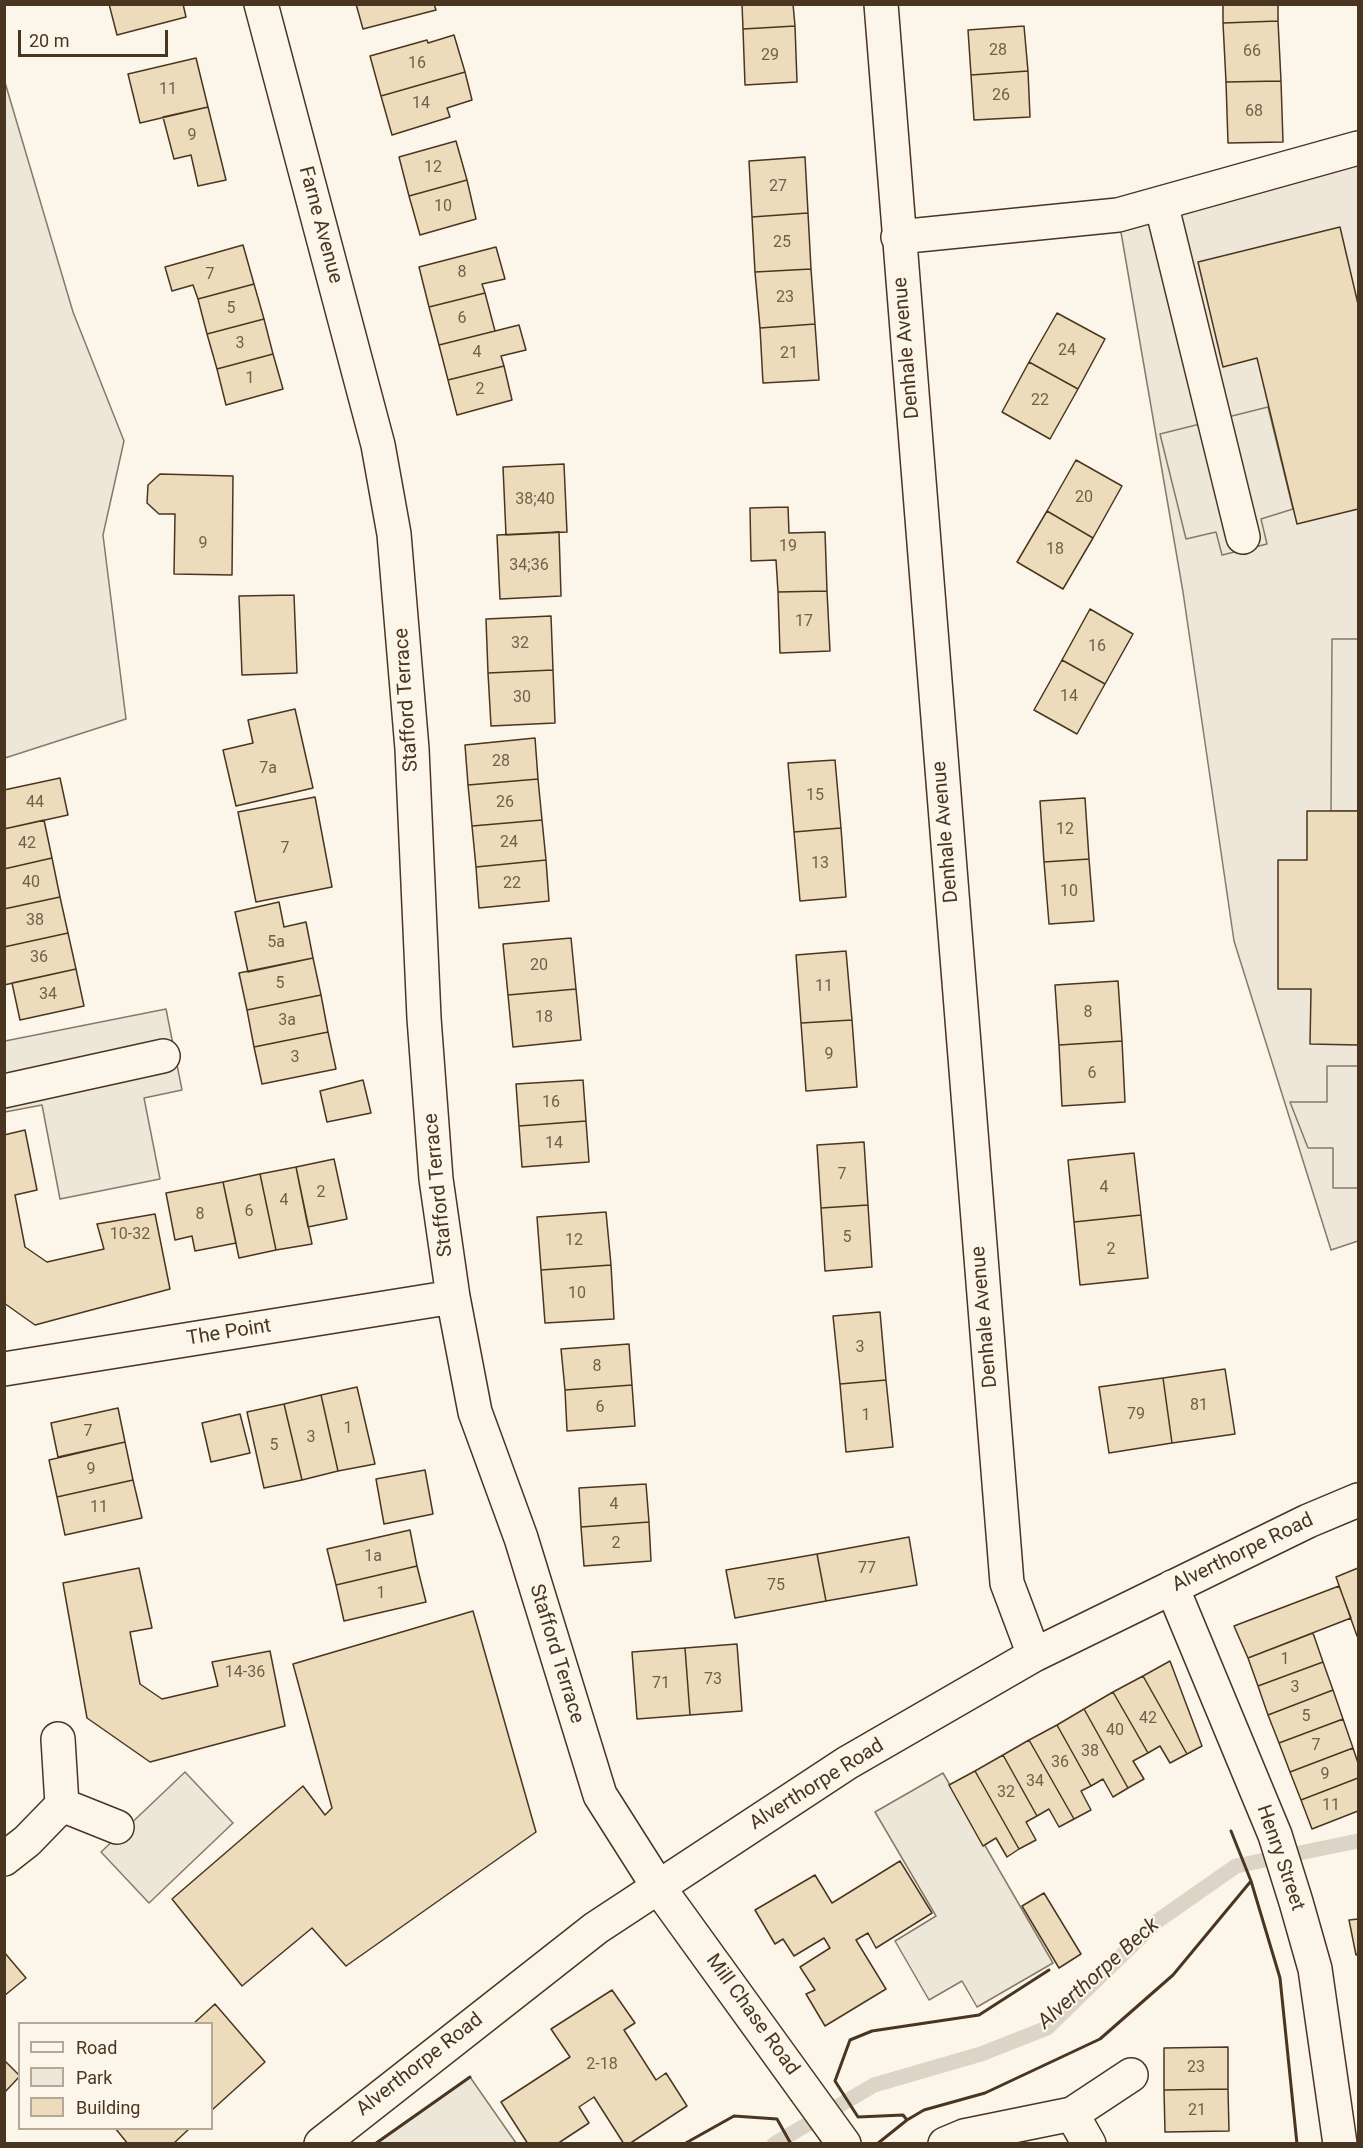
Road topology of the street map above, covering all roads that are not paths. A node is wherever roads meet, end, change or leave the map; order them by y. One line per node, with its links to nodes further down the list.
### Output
1 (261, 4): 6 (street, Farne Avenue)
2 (881, 4): 5 (street, Denhale Avenue)
3 (1359, 148): 4 (street)
4 (1161, 203): 5 (street); 7 (street)
5 (898, 237): 14 (street, Denhale Avenue)
6 (378, 445): 10 (street, Stafford Terrace)
7 (1243, 537)
8 (163, 1056): 9 (street)
9 (4, 1091)
10 (453, 1298): 11 (street, The Point); 19 (street, Stafford Terrace)
11 (4, 1369)
12 (1359, 1500): 13 (street, Alverthorpe Road)
13 (1172, 1587): 14 (street, Alverthorpe Road); 26 (street, Henry Street)
14 (1034, 1655): 19 (street, Alverthorpe Road)
15 (58, 1739): 16 (street)
16 (62, 1805): 17 (street); 18 (street)
17 (117, 1827)
18 (4, 1859)
19 (659, 1888): 22 (street, Mill Chase Road); 23 (street, Alverthorpe Road)
20 (1131, 2075): 21 (street)
21 (1072, 2114): 24 (street); 25 (street)
22 (843, 2141)
23 (321, 2144)
24 (945, 2144)
25 (1089, 2144)
26 (1340, 2144)

